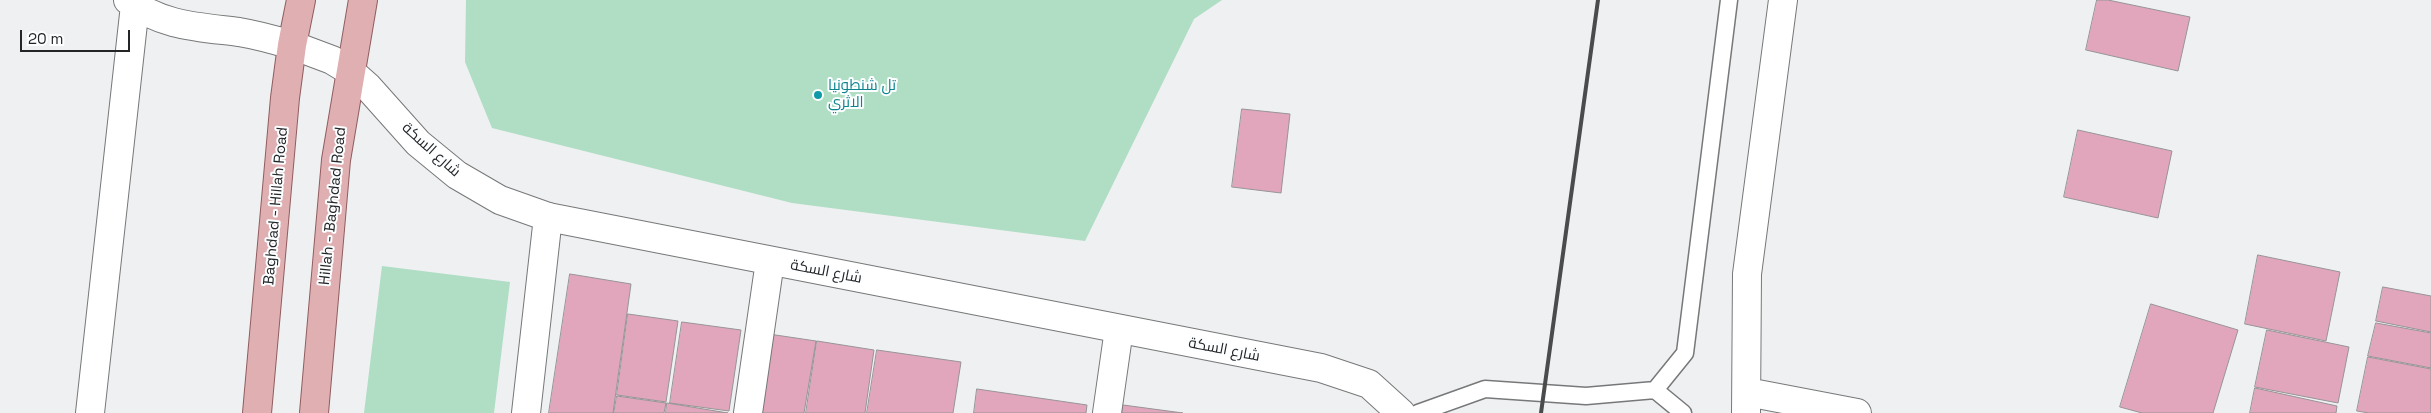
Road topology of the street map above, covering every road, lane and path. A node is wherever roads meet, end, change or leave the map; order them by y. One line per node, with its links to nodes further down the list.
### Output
1 (301, 0): 6 (main road, Baghdad - Hillah Road)
2 (363, 0): 7 (main road, Hillah - Baghdad Road)
3 (1729, 0): 11 (lane)
4 (1783, 0): 12 (street)
5 (131, 3): 6 (street, شارع السكة); 13 (street)
6 (292, 45): 7 (street, شارع السكة); 14 (main road, Baghdad - Hillah Road)
7 (350, 71): 8 (street, شارع السكة); 15 (main road, Hillah - Baghdad Road)
8 (548, 217): 9 (street, شارع السكة); 16 (street)
9 (770, 261): 10 (street, شارع السكة); 17 (street)
10 (1120, 329): 18 (street); 19 (street, شارع السكة)
11 (1656, 390): 20 (lane); 21 (lane)
12 (1746, 403): 22 (street)
13 (90, 413)
14 (257, 413)
15 (314, 413)
16 (526, 413)
17 (748, 413)
18 (1107, 413)
19 (1401, 413)
20 (1418, 413)
21 (1683, 413)
22 (1857, 413)

